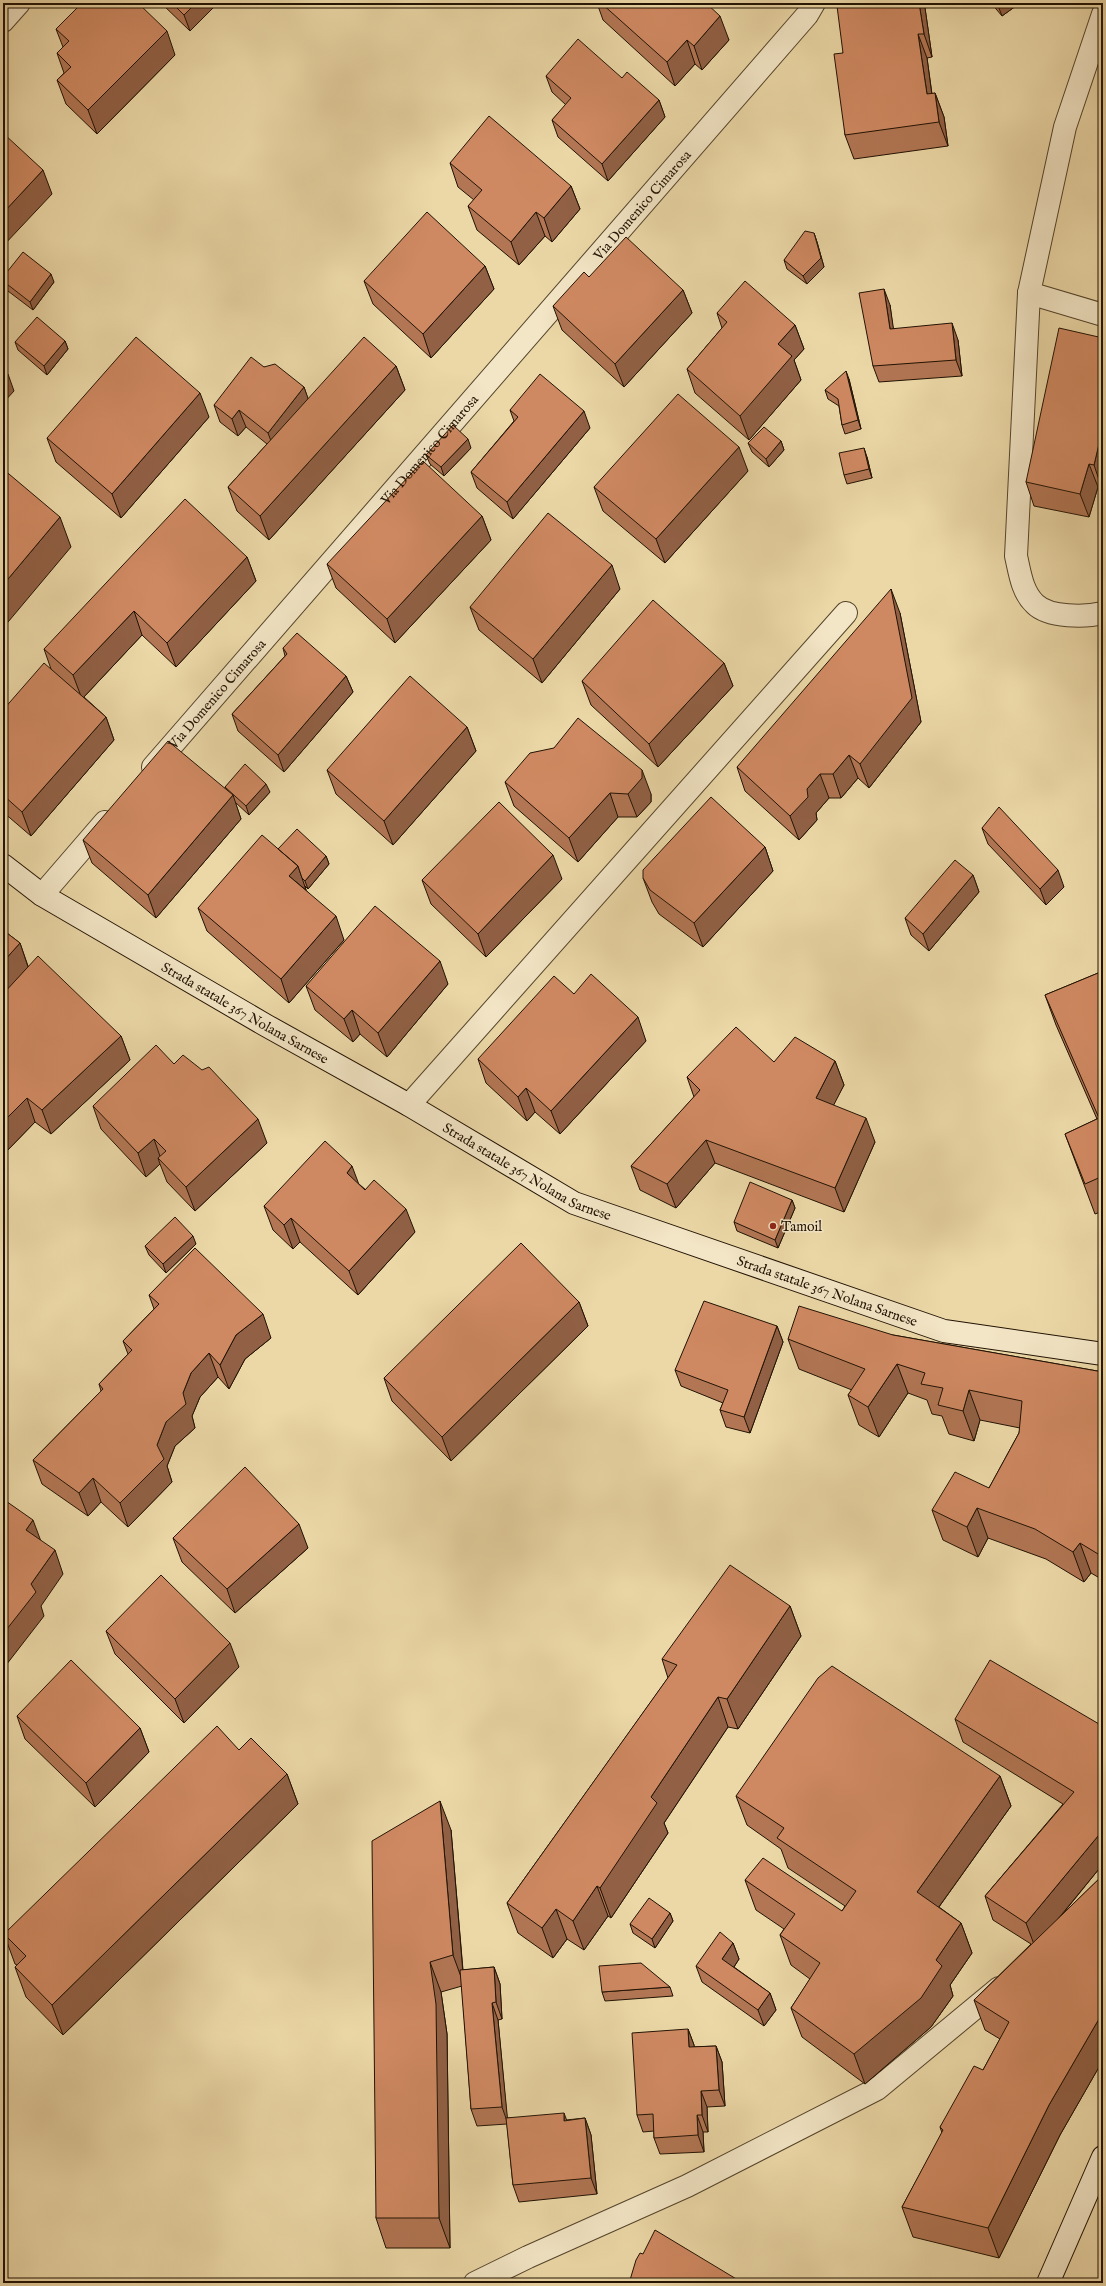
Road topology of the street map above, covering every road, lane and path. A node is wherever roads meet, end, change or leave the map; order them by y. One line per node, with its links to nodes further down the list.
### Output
1 (19, 3): 4 (street)
2 (808, 7): 9 (street, Via Domenico Cimarosa)
3 (1103, 14): 5 (street)
4 (3, 21)
5 (1029, 293): 6 (street); 8 (street)
6 (1103, 315)
7 (846, 613): 13 (street)
8 (1103, 613)
9 (142, 780)
10 (121, 804): 12 (street)
11 (3, 865): 12 (street, Strada statale 367 Nolana Sarnese)
12 (42, 895): 13 (street, Strada statale 367 Nolana Sarnese)
13 (409, 1104): 14 (street, Strada statale 367 Nolana Sarnese)
14 (1103, 1354)
15 (1013, 1977): 17 (street)
16 (1103, 2157): 18 (street)
17 (475, 2283)
18 (1048, 2283)

